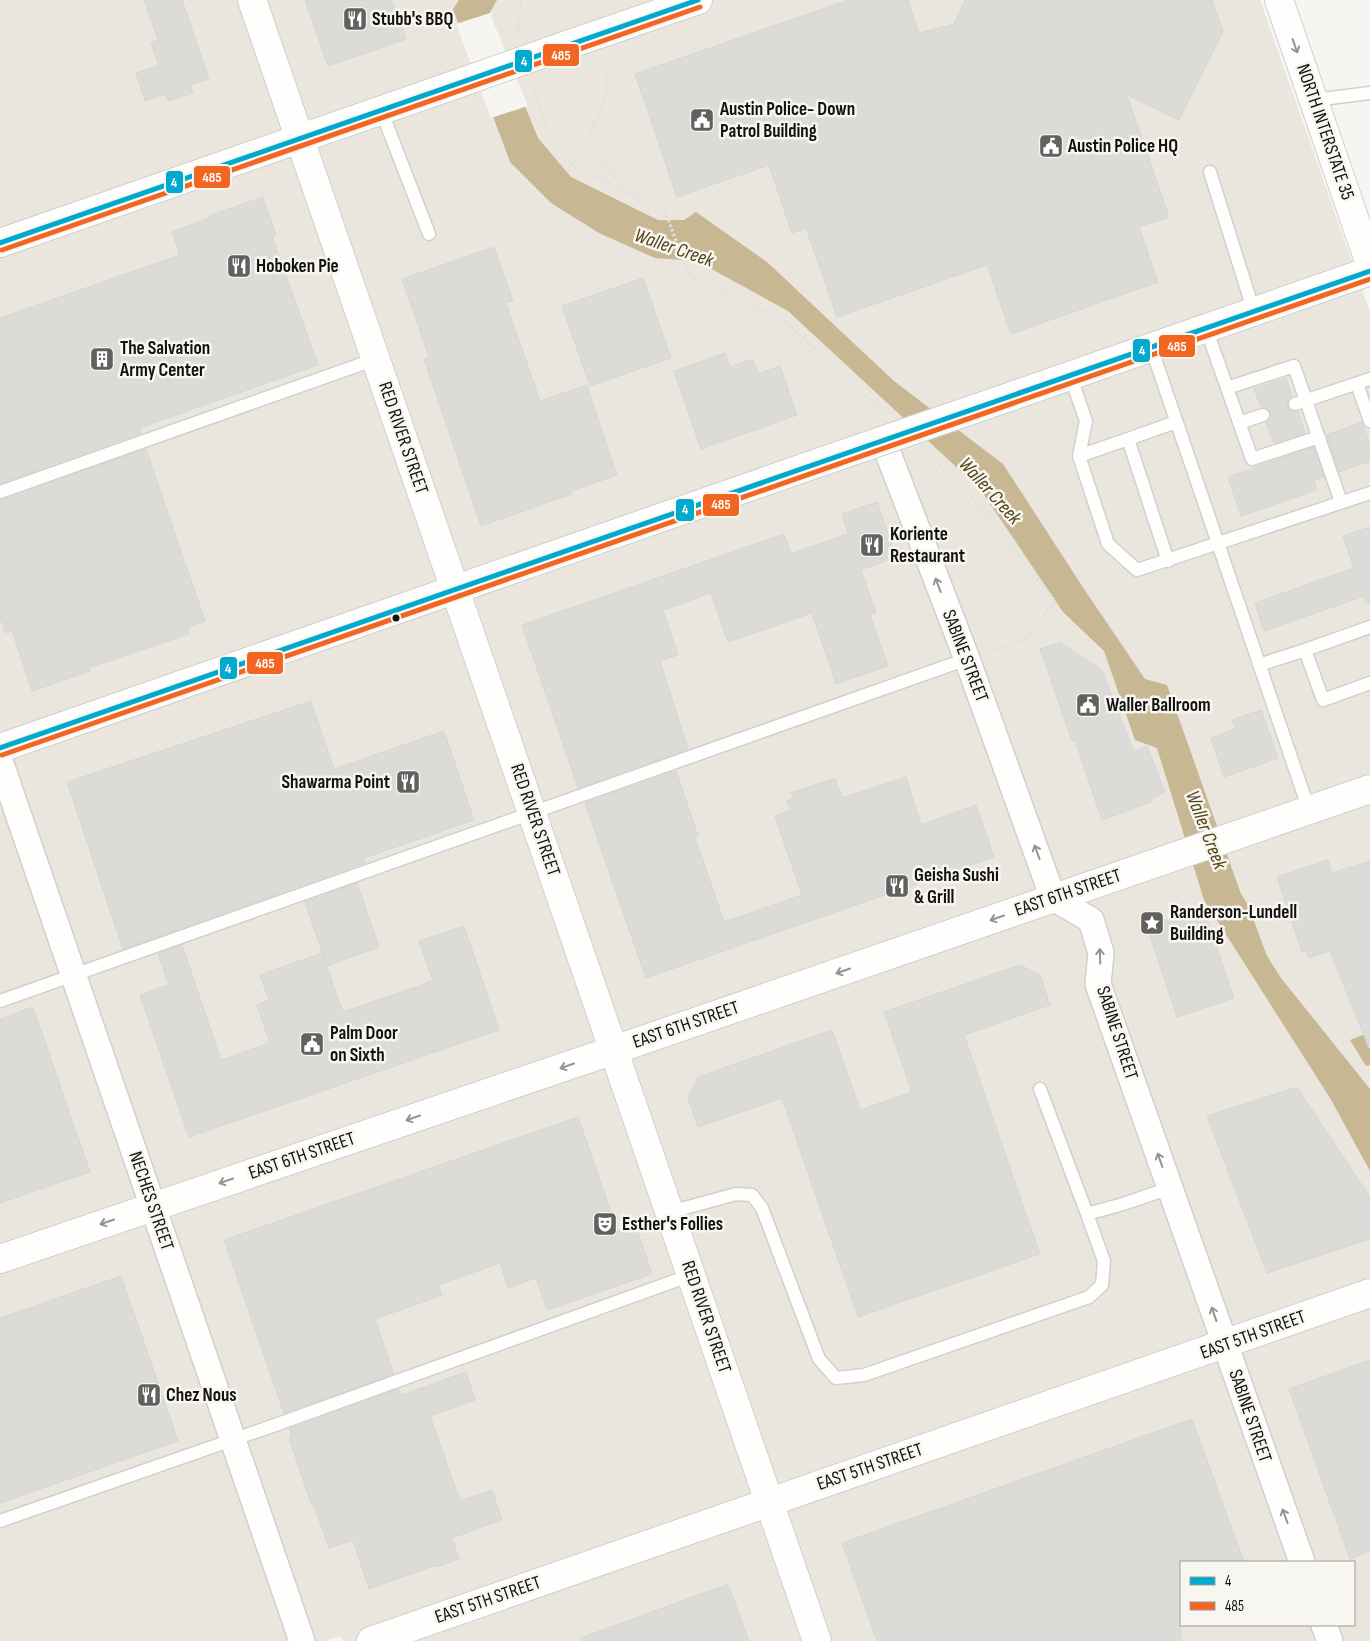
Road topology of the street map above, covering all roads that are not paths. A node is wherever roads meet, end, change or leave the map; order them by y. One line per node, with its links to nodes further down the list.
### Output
1 (252, 0): 7 (main road, RED RIVER STREET)
2 (698, 0): 6 (main road, bridge)
3 (1279, 0): 5 (main road, NORTH INTERSTATE 35, one-way to 5)
4 (1370, 93): 5 (lane)
5 (1314, 100): 11 (main road, NORTH INTERSTATE 35)
6 (381, 110): 7 (main road); 9 (lane)
7 (300, 138): 10 (main road); 16 (main road, RED RIVER STREET)
8 (1210, 172): 13 (lane)
9 (429, 234)
10 (0, 243)
11 (1370, 264)
12 (1370, 271): 13 (main road)
13 (1254, 312): 14 (main road)
14 (1206, 328): 15 (main road); 20 (lane)
15 (1151, 347): 17 (main road); 24 (lane)
16 (376, 359): 30 (lane); 35 (main road, RED RIVER STREET)
17 (1070, 375): 28 (main road, bridge); 29 (lane)
18 (1370, 379): 19 (lane)
19 (1357, 384): 21 (lane); 23 (lane)
20 (1227, 388): 21 (lane); 25 (lane)
21 (1301, 402): 26 (lane)
22 (1263, 415): 25 (lane)
23 (1370, 421)
24 (1176, 422): 27 (lane); 33 (lane)
25 (1239, 423): 26 (lane)
26 (1319, 437): 32 (lane)
27 (1128, 439): 29 (lane); 34 (lane)
28 (883, 440): 35 (main road, bridge); 38 (street, SABINE STREET, one-way to 28)
29 (1079, 456): 34 (lane)
30 (0, 492)
31 (1370, 493): 32 (lane)
32 (1341, 502): 33 (lane)
33 (1218, 544): 34 (lane); 39 (lane)
34 (1168, 561)
35 (455, 589): 41 (main road); 45 (main road, RED RIVER STREET)
36 (1370, 627): 37 (lane)
37 (1305, 650): 39 (lane); 40 (lane)
38 (967, 658): 45 (lane); 46 (street, SABINE STREET, one-way to 38)
39 (1259, 665): 44 (lane)
40 (1370, 683)
41 (0, 748)
42 (0, 761): 47 (street, NECHES STREET)
43 (1370, 788): 44 (main road, EAST 6TH STREET)
44 (1309, 810): 46 (main road, EAST 6TH STREET)
45 (532, 813): 47 (lane); 49 (main road, RED RIVER STREET)
46 (1053, 898): 49 (main road, EAST 6TH STREET, one-way to 49); 51 (street, SABINE STREET, one-way to 46)
47 (74, 975): 48 (lane); 52 (street, NECHES STREET)
48 (0, 1001)
49 (614, 1050): 52 (main road, EAST 6TH STREET, one-way to 52); 53 (main road, RED RIVER STREET)
50 (1040, 1089): 54 (lane)
51 (1170, 1188): 54 (lane); 58 (street, SABINE STREET, one-way to 51)
52 (153, 1206): 55 (main road, EAST 6TH STREET, one-way to 55); 59 (street, NECHES STREET)
53 (670, 1212): 54 (lane); 56 (main road, RED RIVER STREET)
54 (1087, 1214)
55 (0, 1258)
56 (691, 1275): 59 (lane); 60 (main road, RED RIVER STREET)
57 (1360, 1297): 58 (main road, EAST 5TH STREET)
58 (1225, 1344): 60 (main road, EAST 5TH STREET); 62 (street, SABINE STREET, one-way to 58)
59 (234, 1440): 61 (lane); 64 (street, NECHES STREET)
60 (769, 1502): 65 (main road, EAST 5TH STREET); 66 (main road, RED RIVER STREET)
61 (0, 1522)
62 (1302, 1561)
63 (1324, 1626): 67 (street)
64 (302, 1641)
65 (370, 1641)
66 (817, 1641)
67 (1330, 1641)

